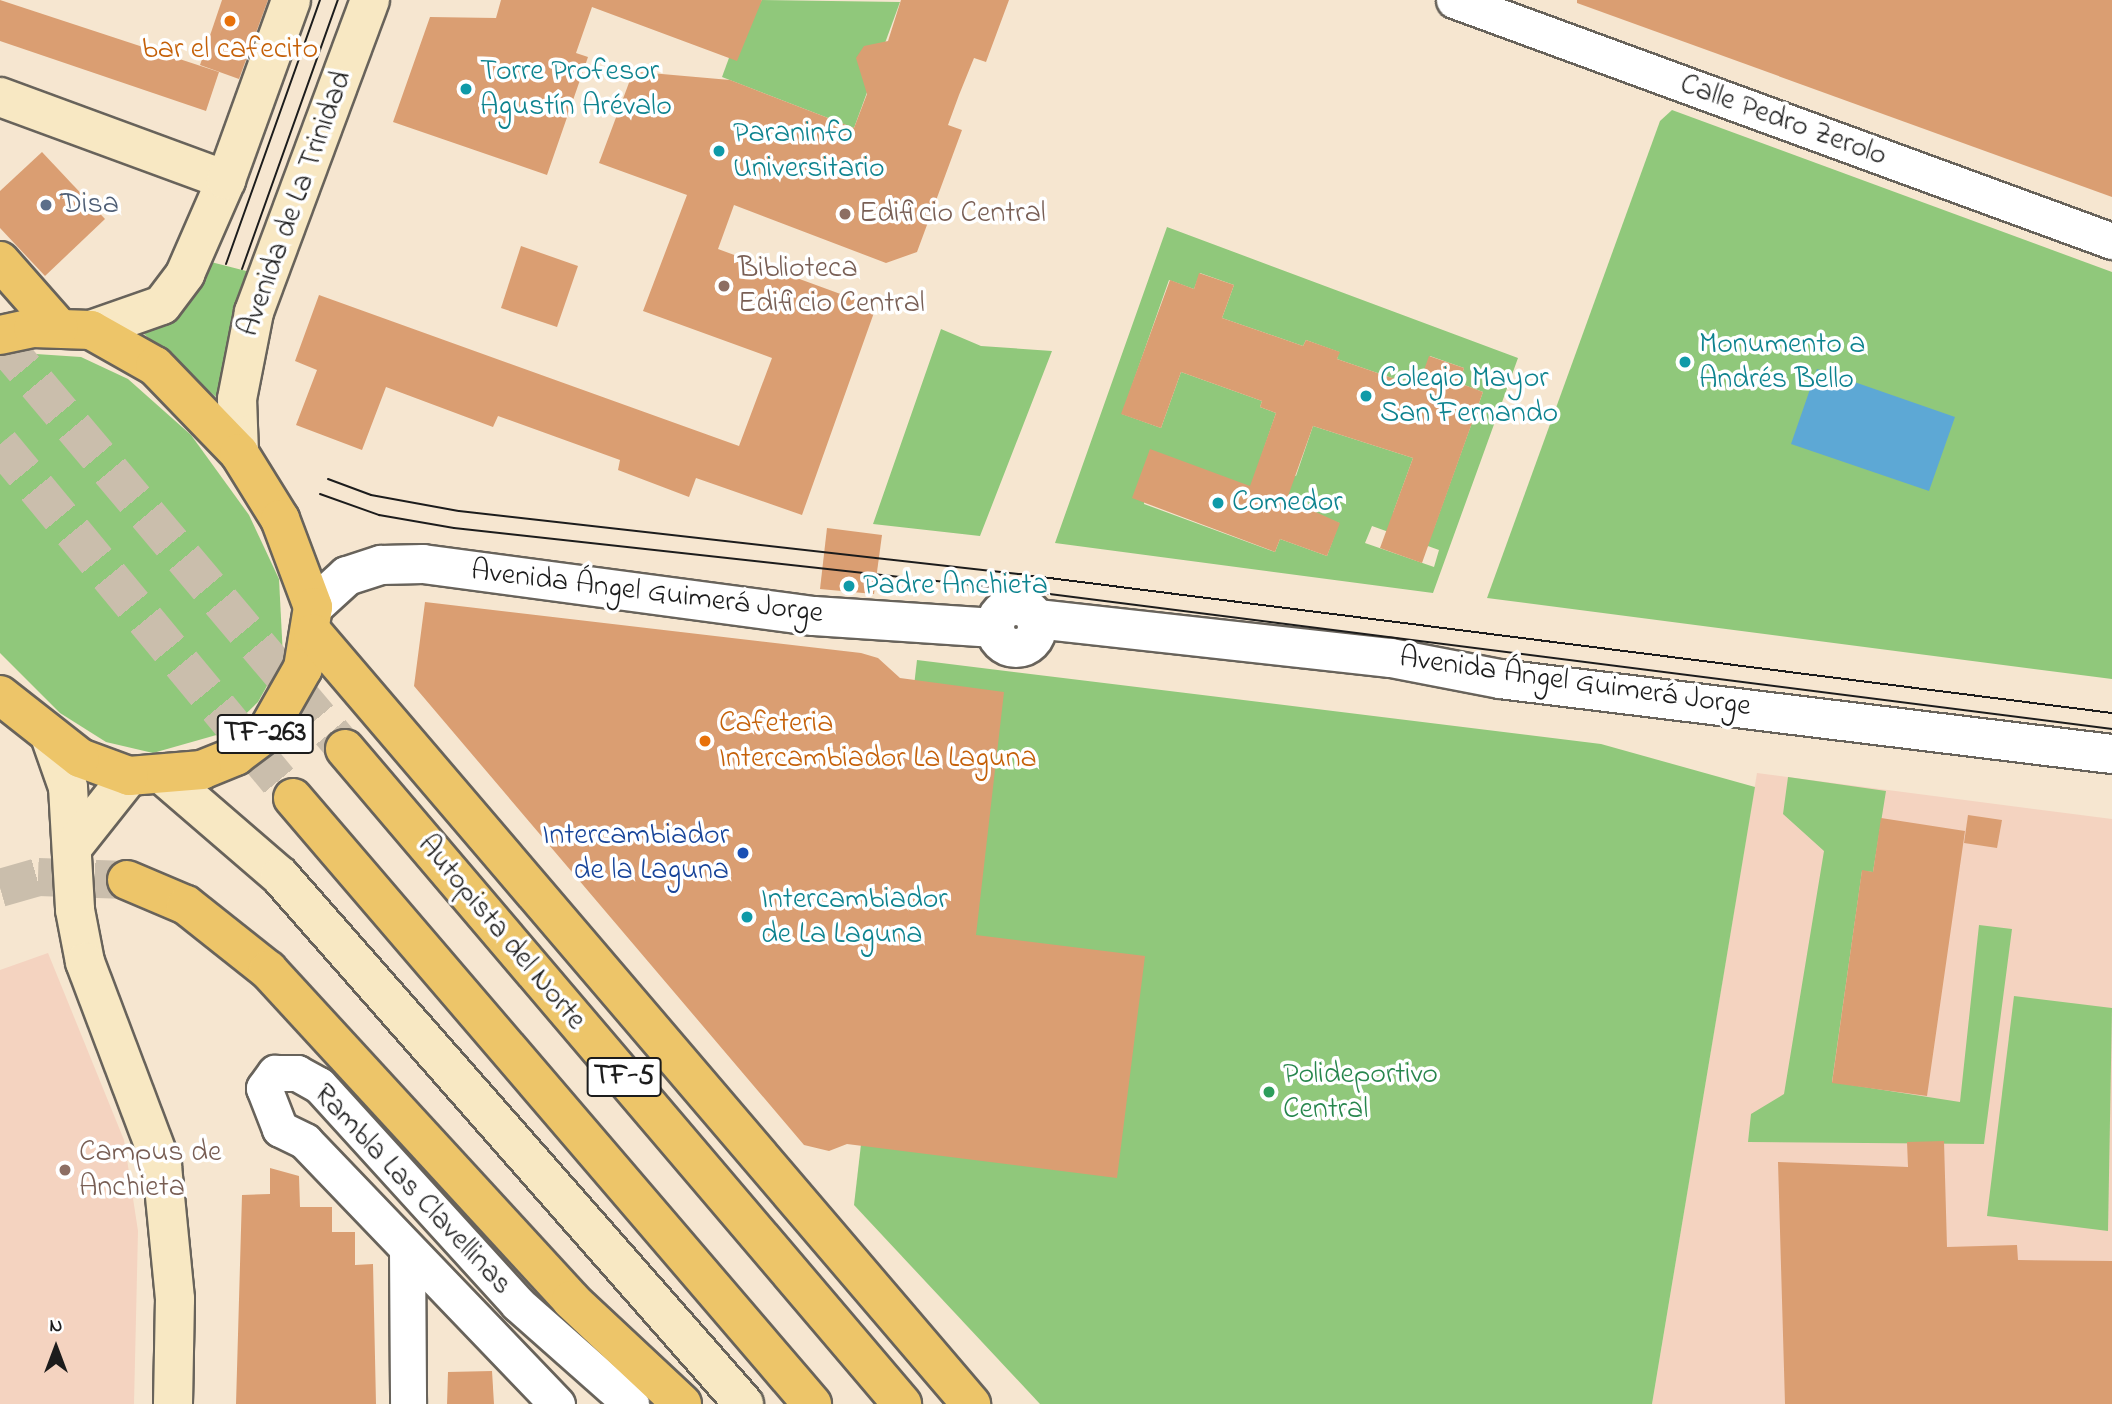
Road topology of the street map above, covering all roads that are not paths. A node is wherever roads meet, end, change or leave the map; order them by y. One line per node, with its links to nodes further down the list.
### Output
1 (291, 0): 5 (main road)
2 (370, 0): 10 (main road, Avenida de La Trinidad)
3 (1454, 0): 6 (street, Calle Pedro Zerolo)
4 (0, 97): 5 (main road)
5 (226, 180): 8 (main road)
6 (2112, 241)
7 (0, 261): 8 (main road)
8 (75, 329): 9 (main road); 10 (main road)
9 (0, 335)
10 (239, 453): 11 (main road)
11 (313, 620): 16 (street, Avenida Ángel Guimerá Jorge); 17 (main road, TF-263); 30 (main road)
12 (0, 695): 14 (main road)
13 (0, 731): 14 (main road)
14 (44, 732): 17 (main road); 19 (main road)
15 (345, 749): 29 (main road, Autopista del Norte / TF-5)
16 (2112, 754)
17 (147, 776): 19 (main road); 27 (main road)
18 (293, 798): 28 (main road, TF-5)
19 (72, 848): 22 (main road)
20 (127, 880): 26 (main road)
21 (407, 1250): 23 (street); 24 (street, Rambla Las Clavellinas); 25 (street, Rambla Las Clavellinas)
22 (173, 1404)
23 (408, 1404)
24 (557, 1404)
25 (631, 1404)
26 (682, 1404)
27 (744, 1404)
28 (812, 1404)
29 (902, 1404)
30 (971, 1404)

